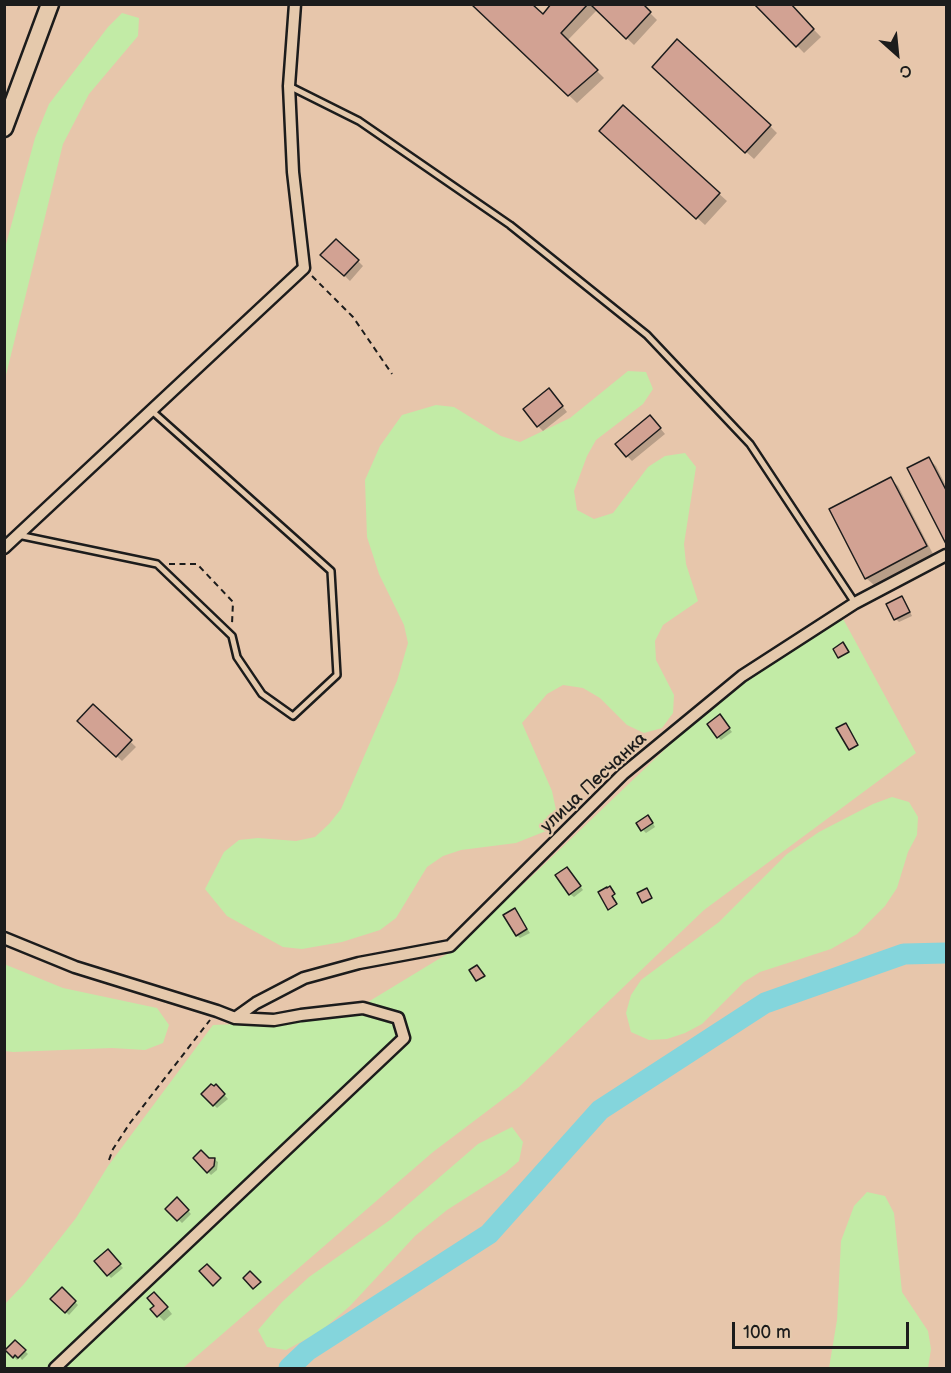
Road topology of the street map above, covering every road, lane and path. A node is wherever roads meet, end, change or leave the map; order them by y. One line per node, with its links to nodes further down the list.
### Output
1 (50, 4): 4 (main road)
2 (295, 4): 3 (street)
3 (289, 86): 5 (street); 12 (lane)
4 (4, 128)
5 (304, 268): 6 (path); 7 (street)
6 (392, 374)
7 (152, 411): 8 (street); 13 (lane)
8 (18, 535): 9 (street); 11 (lane)
9 (4, 548)
10 (946, 555): 12 (street, улица Песчанка)
11 (157, 564): 13 (lane); 13 (path)
12 (855, 603): 16 (street, улица Песчанка)
13 (232, 636)
14 (4, 938): 15 (street)
15 (217, 1011): 16 (street); 17 (path)
16 (235, 1018): 18 (street)
17 (109, 1160)
18 (54, 1368)

